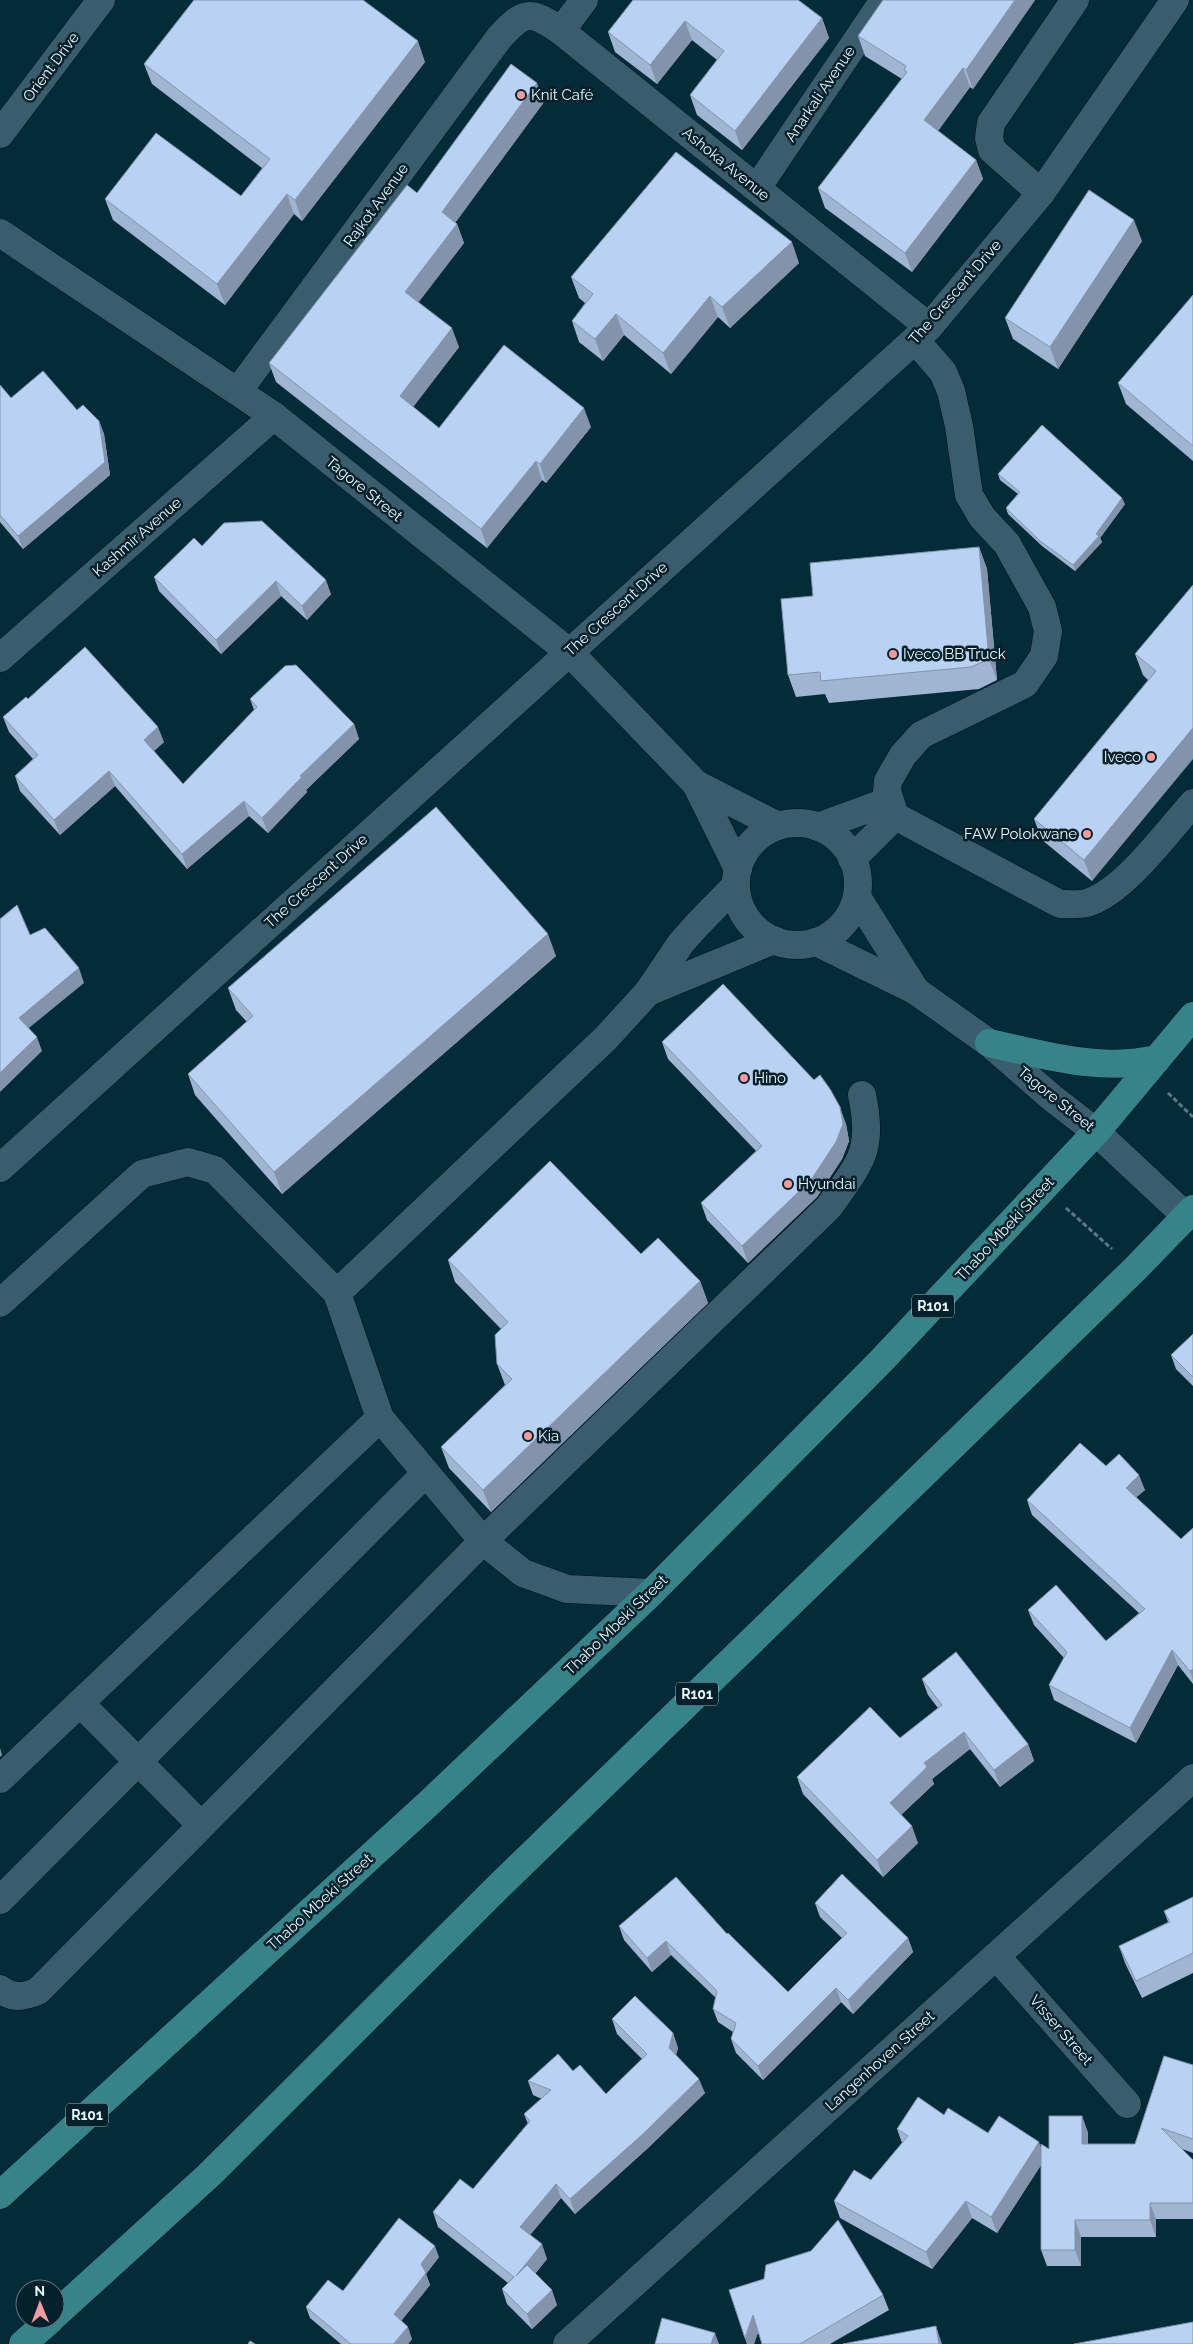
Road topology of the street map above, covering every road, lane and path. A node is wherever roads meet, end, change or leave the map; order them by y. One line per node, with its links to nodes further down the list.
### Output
1 (101, 0): 8 (street, Orient Drive)
2 (584, 0): 7 (street)
3 (884, 0): 9 (street, Anarkali Avenue)
4 (1076, 0): 10 (street)
5 (1175, 0): 10 (street, The Crescent Drive)
6 (516, 20): 7 (street, Ashoka Avenue); 13 (street, Rajkot Avenue)
7 (561, 31): 9 (street, Ashoka Avenue)
8 (0, 134)
9 (757, 188): 12 (street, Ashoka Avenue)
10 (1041, 193): 12 (street, The Crescent Drive)
11 (0, 233): 13 (street, Tagore Street)
12 (922, 334): 15 (street, The Crescent Drive); 19 (street, Ashoka Avenue)
13 (238, 392): 14 (street, Tagore Street)
14 (274, 416): 15 (street, Tagore Street); 16 (street, Kashmir Avenue)
15 (568, 652): 17 (street, Tagore Street); 34 (street, The Crescent Drive)
16 (0, 658)
17 (696, 784): 20 (street, Tagore Street); 23 (street, Tagore Street)
18 (1193, 803): 19 (street)
19 (892, 808): 21 (street); 22 (street)
20 (778, 826): 21 (street, Tagore Street); 23 (street, Tagore Street)
21 (818, 827): 22 (street, Tagore Street)
22 (852, 859): 24 (street, Tagore Street)
23 (737, 877): 25 (street, Tagore Street); 28 (street)
24 (856, 898): 26 (street, Tagore Street); 27 (street, Tagore Street)
25 (774, 940): 26 (street, Tagore Street); 28 (street)
26 (816, 942): 27 (street, Tagore Street)
27 (916, 991): 30 (street, Tagore Street)
28 (648, 992): 38 (street)
29 (1193, 1016): 31 (main road, Thabo Mbeki Street / R101)
30 (989, 1043): 31 (main road); 33 (street, Tagore Street)
31 (1157, 1059): 33 (main road, Thabo Mbeki Street / R101)
32 (862, 1095): 42 (street)
33 (1096, 1132): 35 (main road, Thabo Mbeki Street / R101); 36 (street, Tagore Street)
34 (0, 1168)
35 (1043, 1188): 37 (path); 43 (main road, Thabo Mbeki Street / R101)
36 (1190, 1213): 37 (main road, R101)
37 (1135, 1269): 54 (main road, R101)
38 (337, 1293): 39 (street); 40 (street)
39 (0, 1303)
40 (380, 1418): 41 (street); 44 (street)
41 (426, 1473): 42 (street); 45 (street)
42 (483, 1541): 43 (street); 48 (street)
43 (651, 1593): 53 (main road, Thabo Mbeki Street / R101)
44 (80, 1703): 45 (street); 46 (street)
45 (138, 1762): 48 (street); 49 (street)
46 (0, 1778)
47 (1193, 1778): 50 (street, Langenhoven Street)
48 (202, 1825): 51 (street)
49 (0, 1900)
50 (996, 1956): 52 (street, Visser Street); 57 (street, Langenhoven Street)
51 (0, 1989)
52 (1127, 2104)
53 (0, 2195)
54 (65, 2306)
55 (40, 2329): 56 (main road)
56 (23, 2344)
57 (567, 2344)

